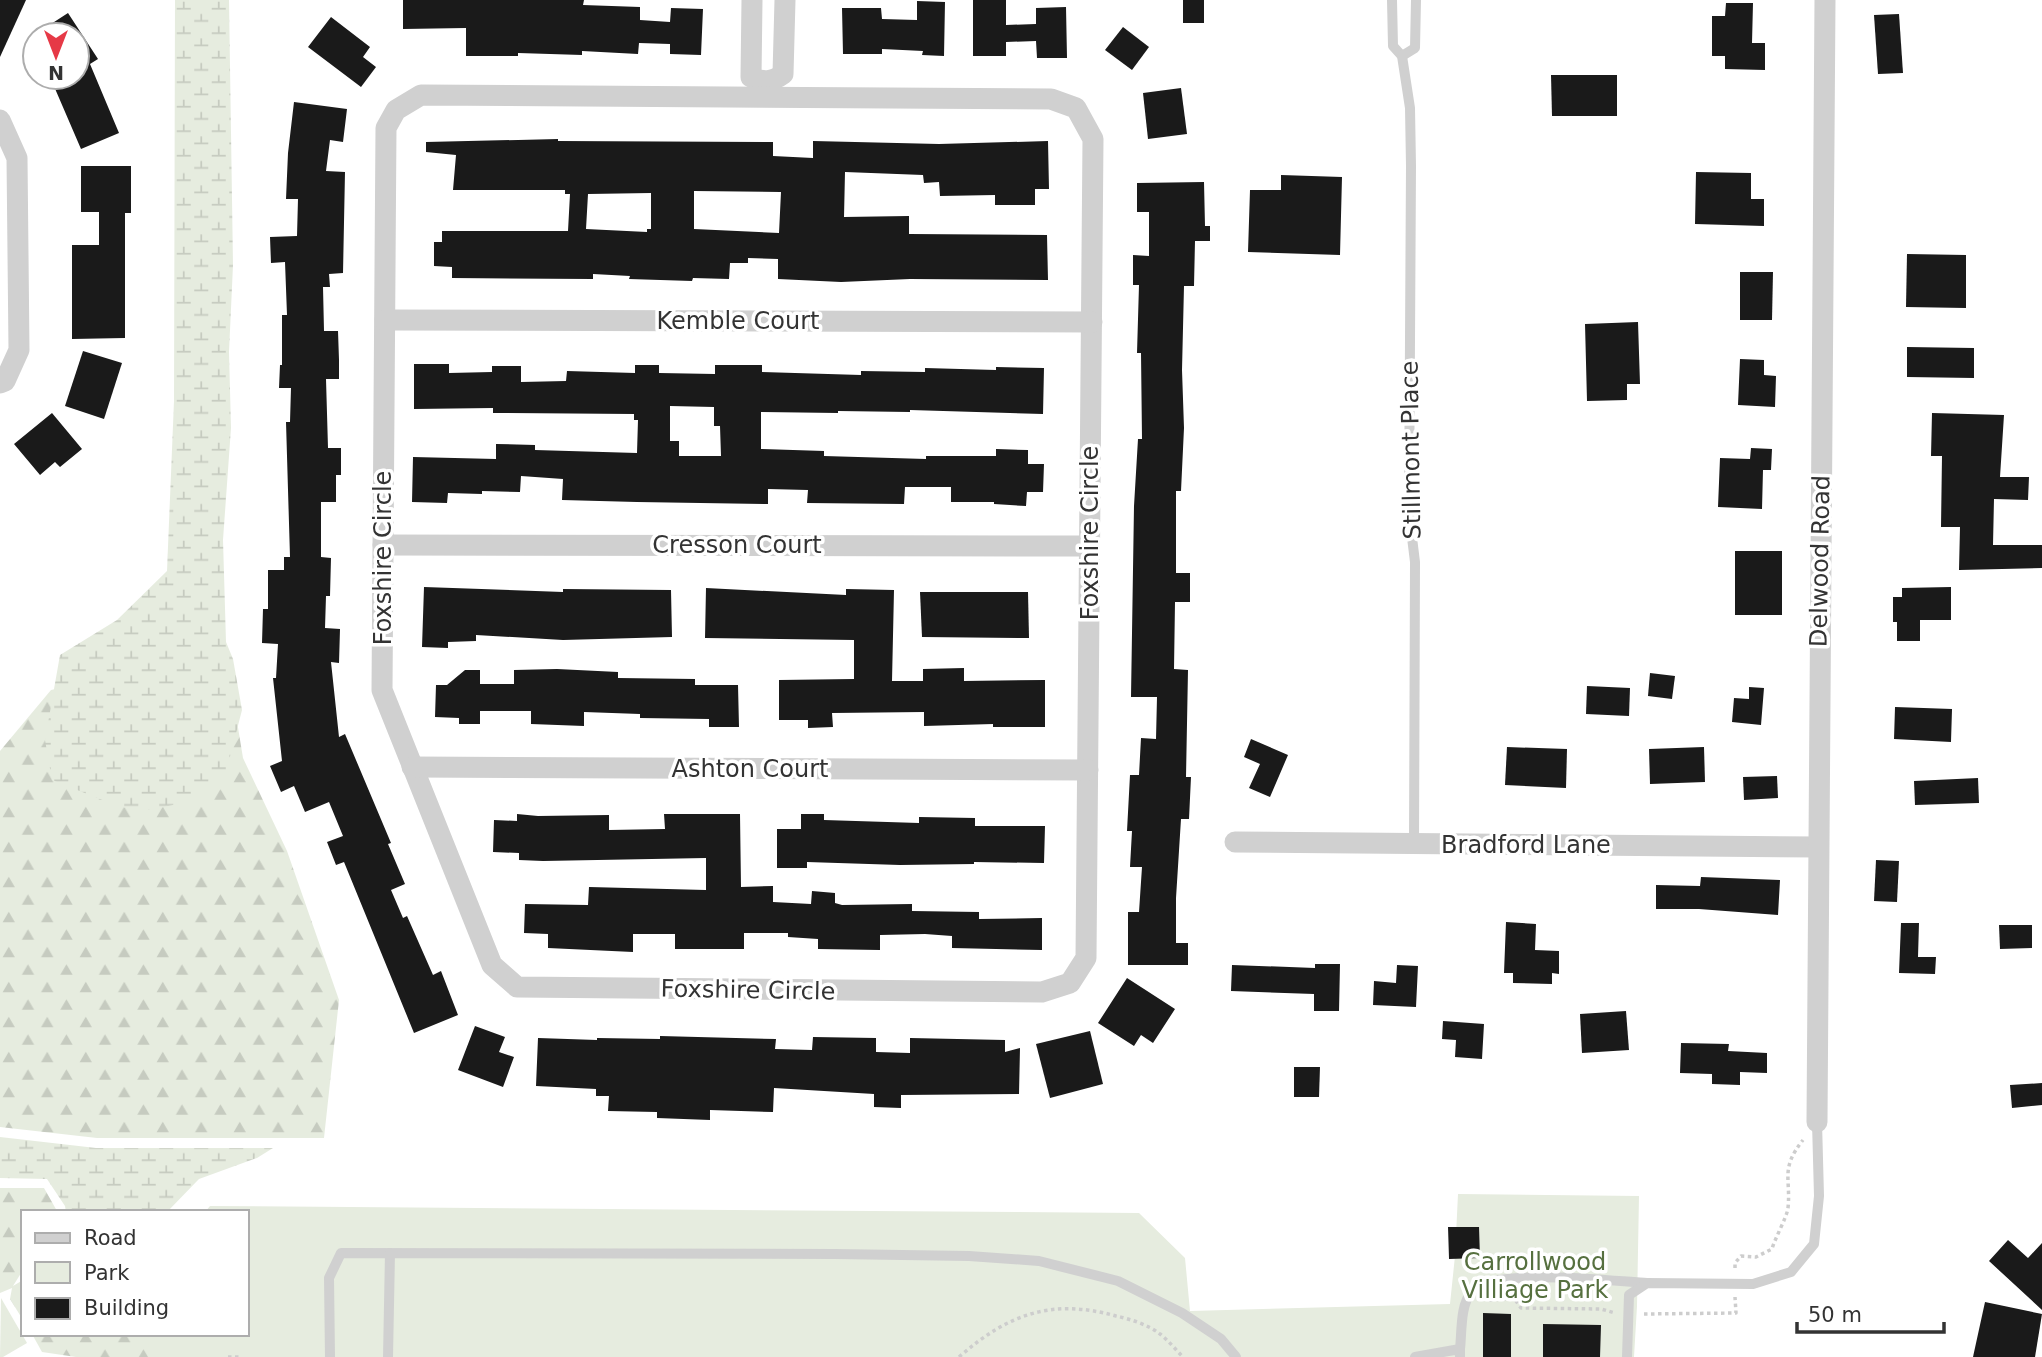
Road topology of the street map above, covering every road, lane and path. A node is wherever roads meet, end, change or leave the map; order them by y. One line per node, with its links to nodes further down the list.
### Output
1 (752, 0): 9 (street)
2 (785, 0): 9 (street)
3 (1392, 0): 6 (lane, Stillmont Place)
4 (1416, 0): 7 (lane)
5 (1825, 0): 20 (street, Delwood Road)
6 (1392, 16): 7 (lane); 8 (lane, Stillmont Place)
7 (1416, 16): 8 (lane)
8 (1402, 56): 19 (lane, Stillmont Place)
9 (766, 90): 11 (street, Foxshire Circle); 12 (street, Foxshire Circle)
10 (0, 120): 13 (street)
11 (384, 320): 12 (street, Kemble Court); 14 (street, Foxshire Circle)
12 (1092, 322): 15 (street, Foxshire Circle)
13 (0, 383)
14 (383, 545): 15 (street, Cresson Court); 16 (street, Foxshire Circle)
15 (1090, 546): 17 (street, Foxshire Circle)
16 (412, 767): 17 (street, Ashton Court); 17 (street, Foxshire Circle)
17 (1088, 770)
18 (1235, 842): 19 (street, Bradford Lane)
19 (1414, 844): 20 (street, Bradford Lane)
20 (1818, 847): 21 (street, Delwood Road)
21 (1817, 1122): 23 (lane)
22 (390, 1253): 27 (lane); 28 (lane); 31 (lane)
23 (1647, 1283): 24 (lane); 33 (lane)
24 (1460, 1353): 32 (lane)
25 (228, 1357): 26 (path)
26 (242, 1357)
27 (330, 1357)
28 (388, 1357)
29 (959, 1357): 30 (path)
30 (1183, 1357)
31 (1236, 1357)
32 (1415, 1357)
33 (1627, 1357)

